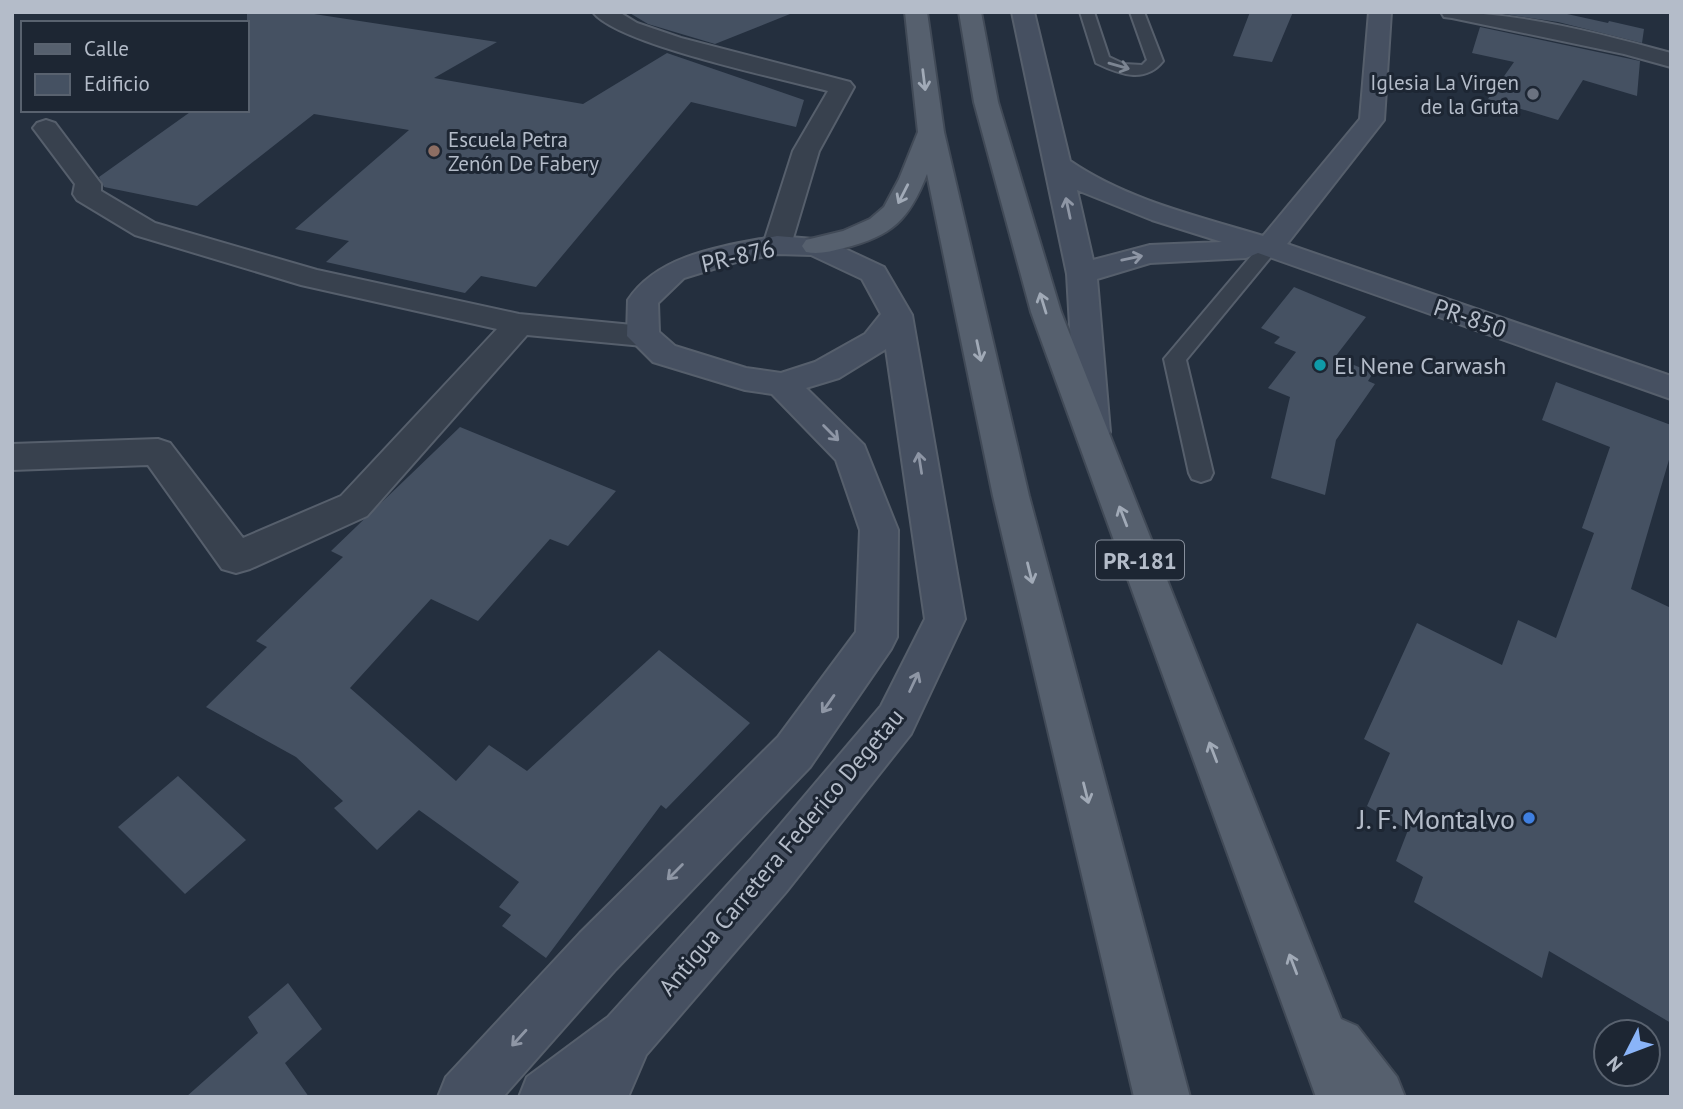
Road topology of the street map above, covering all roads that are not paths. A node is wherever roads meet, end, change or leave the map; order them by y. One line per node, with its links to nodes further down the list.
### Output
1 (604, 12): 13 (street)
2 (916, 12): 11 (main road, one-way to 11)
3 (970, 12): 22 (main road, PR-181, one-way to 3)
4 (1023, 12): 12 (street)
5 (1087, 12): 6 (lane, one-way to 6)
6 (1137, 12)
7 (1380, 12): 15 (street)
8 (1452, 12): 9 (street)
9 (1671, 60)
10 (46, 128): 18 (street)
11 (931, 132): 14 (main road, one-way to 14); 30 (main road, one-way to 30)
12 (1059, 166): 15 (street, PR-850); 16 (street, one-way to 12)
13 (777, 245): 14 (street, PR-876 / PR-876); 19 (street, PR-876 / PR-876)
14 (816, 246): 17 (street, PR-876 / PR-876)
15 (1269, 247): 16 (street, one-way to 15); 21 (street, PR-850 / PR-850); 24 (lane)
16 (1082, 274): 22 (street)
17 (897, 316): 20 (street); 26 (street, Antigua Carretera Federico Degetau / PR-876, one-way to 17)
18 (520, 324): 19 (street); 23 (street)
19 (643, 335): 20 (street)
20 (782, 384): 27 (street, one-way to 27)
21 (1671, 388)
22 (1093, 436): 25 (main road, PR-181, one-way to 22)
23 (12, 457)
24 (1201, 473)
25 (1309, 1006): 31 (main road, PR-181); 32 (main road)
26 (627, 1036): 28 (street, Antigua Carretera Federico Degetau / PR-876); 29 (street)
27 (466, 1097)
28 (547, 1097)
29 (600, 1097)
30 (1162, 1097)
31 (1344, 1097)
32 (1377, 1097)

